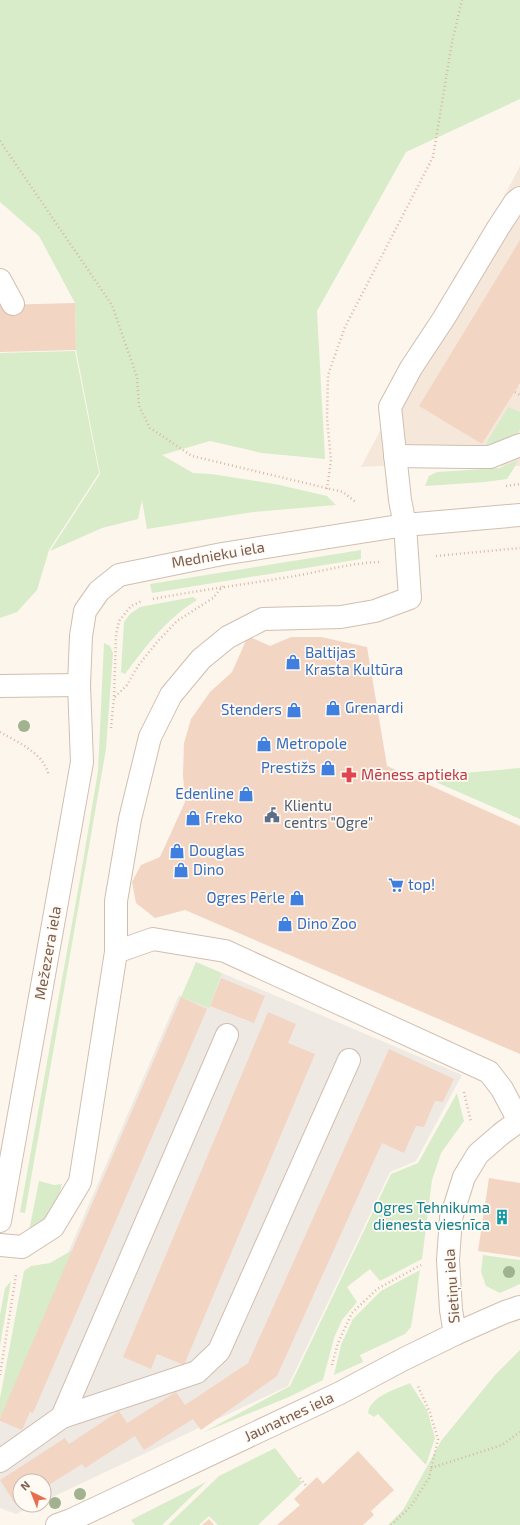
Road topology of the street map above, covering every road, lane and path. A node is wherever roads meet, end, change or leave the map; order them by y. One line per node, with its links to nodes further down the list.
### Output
1 (462, 0): 10 (path)
2 (0, 141): 10 (path)
3 (520, 198): 9 (street)
4 (0, 280): 5 (street)
5 (12, 304)
6 (515, 392): 7 (path)
7 (520, 395)
8 (520, 445): 9 (street)
9 (395, 456): 13 (street)
10 (326, 489): 11 (path)
11 (361, 506)
12 (520, 514): 13 (street, Mednieku iela)
13 (406, 525): 15 (street, Mednieku iela); 20 (street)
14 (224, 586): 17 (path)
15 (79, 685): 16 (street); 26 (street, Mežezera iela)
16 (0, 686)
17 (114, 697)
18 (0, 732): 19 (path)
19 (51, 782)
20 (116, 952): 22 (street); 27 (street)
21 (227, 1035): 33 (street)
22 (457, 1058): 24 (street); 25 (path)
23 (349, 1060): 33 (street)
24 (520, 1120): 25 (street, Sietiņu iela)
25 (478, 1154): 28 (street, Sietiņu iela)
26 (0, 1221)
27 (0, 1245)
28 (448, 1260): 30 (street, Sietiņu iela); 32 (path)
29 (520, 1307): 30 (street, Jaunatnes iela)
30 (455, 1334): 31 (street, Jaunatnes iela)
31 (404, 1359): 32 (street, Jaunatnes iela); 36 (path)
32 (340, 1393): 39 (street, Jaunatnes iela)
33 (62, 1417): 35 (street)
34 (520, 1432): 36 (path)
35 (0, 1462)
36 (431, 1468): 40 (path)
37 (300, 1478): 38 (path)
38 (307, 1487)
39 (57, 1525)
40 (392, 1525)

